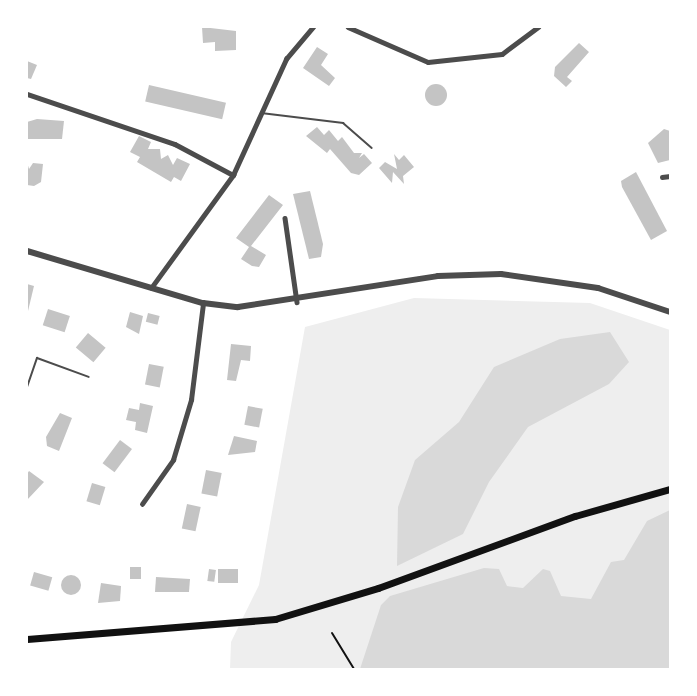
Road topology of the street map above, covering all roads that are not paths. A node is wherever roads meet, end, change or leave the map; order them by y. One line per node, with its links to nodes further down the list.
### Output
1 (313, 27): 5 (street)
2 (348, 27): 3 (street)
3 (538, 27)
4 (27, 94): 7 (street)
5 (261, 113): 6 (lane); 7 (street)
6 (372, 148)
7 (233, 176): 12 (street)
8 (670, 176): 9 (street)
9 (662, 177)
10 (285, 218): 13 (street)
11 (27, 251): 12 (street)
12 (152, 288): 14 (street)
13 (297, 302): 14 (street); 15 (street)
14 (203, 303): 19 (street)
15 (670, 312)
16 (89, 377): 17 (lane)
17 (27, 387)
18 (670, 489): 20 (main road)
19 (142, 504)
20 (27, 639)

